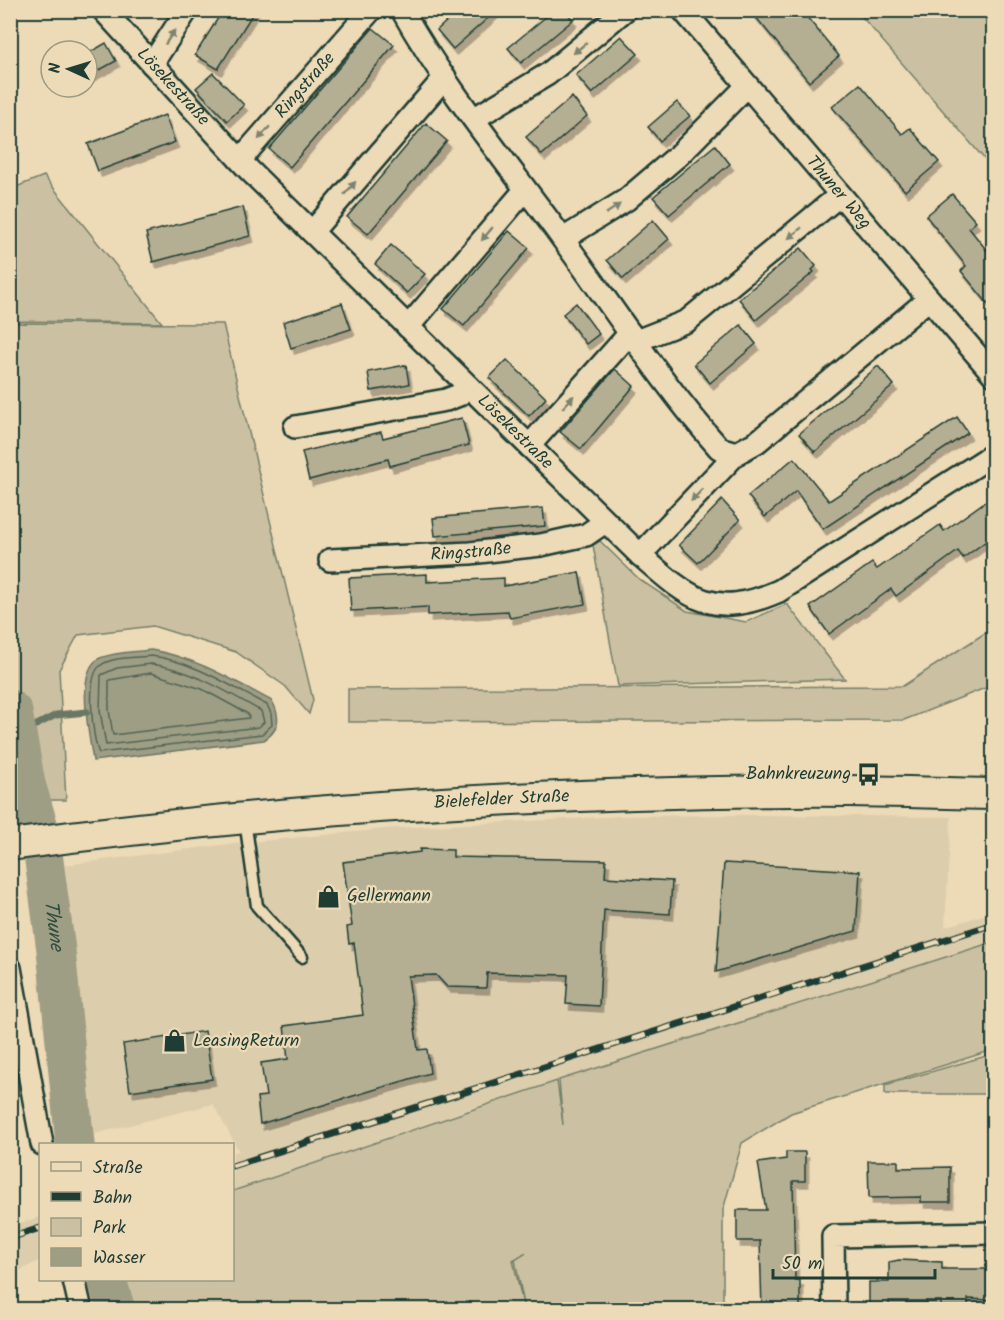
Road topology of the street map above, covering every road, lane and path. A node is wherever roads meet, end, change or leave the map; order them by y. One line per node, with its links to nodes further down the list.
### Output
1 (103, 10): 7 (street, Lösekestraße)
2 (188, 10): 7 (street, one-way to 2)
3 (372, 10): 11 (street, Ringstraße, one-way to 11)
4 (402, 10): 8 (street)
5 (625, 10): 10 (street, one-way to 10)
6 (682, 10): 9 (street, Thuner Weg)
7 (152, 64): 11 (street, Lösekestraße)
8 (445, 77): 10 (street); 14 (street, one-way to 8)
9 (747, 86): 13 (street, Thuner Weg); 15 (street, one-way to 9)
10 (475, 118): 12 (street)
11 (240, 160): 14 (street, Lösekestraße)
12 (525, 190): 15 (street); 17 (street, one-way to 17)
13 (840, 195): 16 (street, Thuner Weg); 18 (street, one-way to 18)
14 (312, 232): 17 (street, Lösekestraße)
15 (563, 239): 18 (street)
16 (929, 299): 19 (street, Thuner Weg); 23 (street)
17 (408, 327): 20 (street, Lösekestraße)
18 (633, 337): 22 (street, one-way to 18); 23 (street)
19 (993, 375)
20 (468, 386): 21 (street); 22 (street, Lösekestraße)
21 (295, 427)
22 (529, 446): 25 (street, Lösekestraße)
23 (737, 453): 26 (street, one-way to 26)
24 (993, 453): 26 (street, Lösekestraße)
25 (605, 522): 26 (street, Lösekestraße); 27 (street, Ringstraße)
26 (640, 555)
27 (330, 560)
28 (993, 794): 29 (main road, Bielefelder Straße)
29 (245, 820): 30 (main road, Bielefelder Straße); 31 (lane)
30 (14, 845)
31 (302, 957)
32 (10, 968): 33 (street)
33 (42, 1143)
34 (993, 1233): 37 (street)
35 (74, 1281): 36 (street)
36 (81, 1310)
37 (834, 1310)

